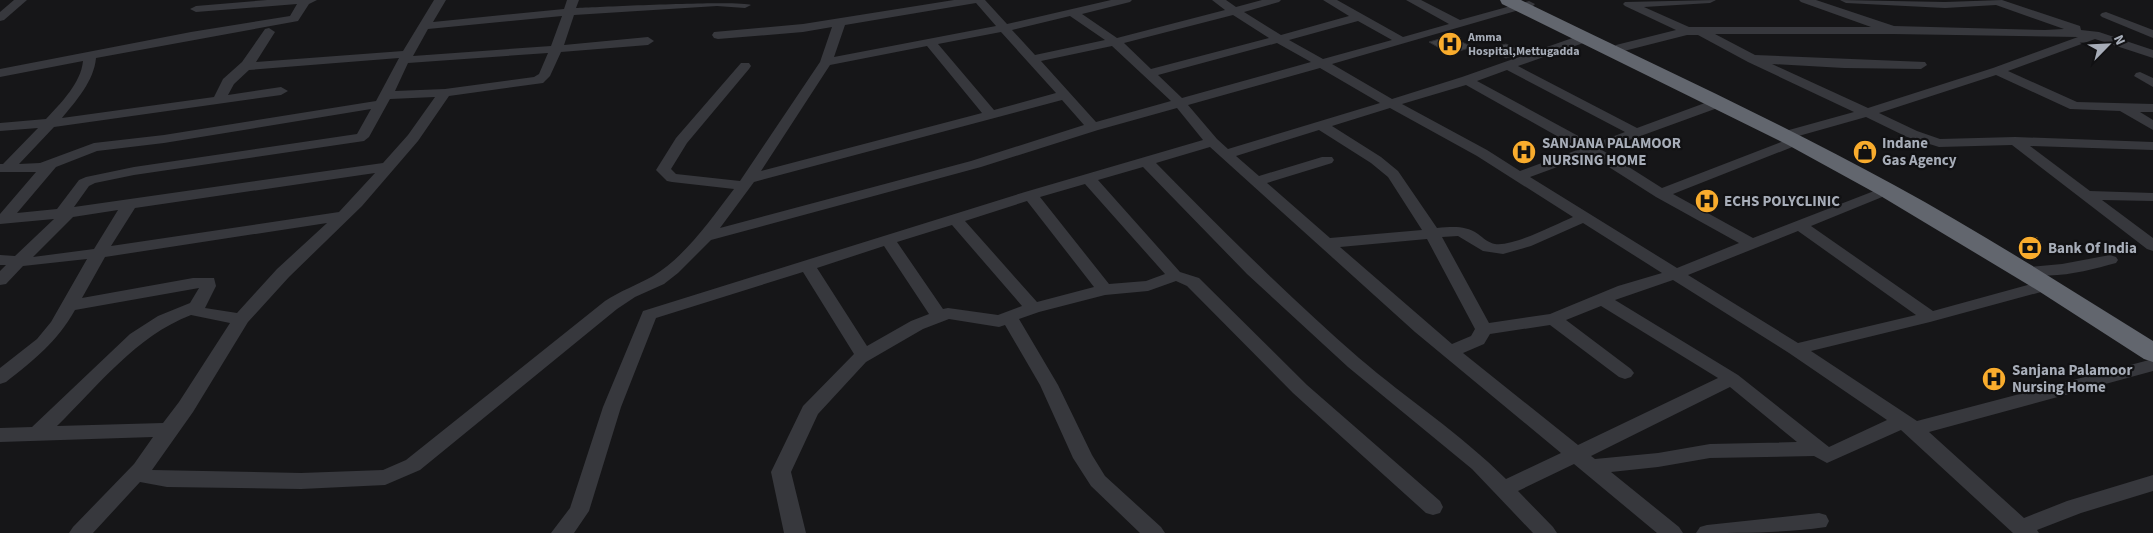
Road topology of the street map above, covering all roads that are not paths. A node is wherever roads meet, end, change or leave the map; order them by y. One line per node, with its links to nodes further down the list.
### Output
1 (21, 0): 28 (street)
2 (306, 0): 3 (street); 22 (street); 50 (street)
3 (311, 0)
4 (440, 0): 31 (street)
5 (573, 0): 24 (street)
6 (974, 0): 29 (street)
7 (979, 0): 32 (street)
8 (1126, 0): 25 (street)
9 (1218, 0): 23 (street)
10 (1275, 0): 23 (street)
11 (1328, 0): 27 (street)
12 (1412, 0): 30 (street)
13 (1710, 0): 18 (street)
14 (1805, 0): 34 (street)
15 (1846, 0): 19 (street)
16 (2017, 0): 17 (street)
17 (1996, 1): 19 (street); 38 (street)
18 (1625, 2): 33 (street)
19 (1888, 2)
20 (1520, 3): 30 (street); 40 (highway); 47 (highway)
21 (746, 5): 24 (street)
22 (196, 9)
23 (1235, 10): 41 (street); 45 (street)
24 (569, 12): 31 (street); 48 (street)
25 (1073, 13): 32 (street); 45 (street)
26 (2106, 15): 39 (street)
27 (1360, 17): 41 (street); 43 (street)
28 (0, 18)
29 (840, 22): 37 (street); 54 (street)
30 (1460, 25): 43 (street)
31 (424, 26): 51 (street)
32 (1004, 28): 44 (street); 53 (street)
33 (1687, 30): 35 (street); 47 (street)
34 (1893, 30): 35 (street); 38 (street)
35 (1700, 31): 52 (street)
36 (269, 32): 57 (street)
37 (718, 34)
38 (2095, 35): 46 (street); 60 (street)
39 (2153, 35): 46 (street)
40 (1586, 38): 59 (street); 72 (highway)
41 (1279, 39): 55 (street); 62 (street)
42 (648, 41): 48 (street)
43 (1402, 41): 55 (street)
44 (930, 42): 54 (street); 77 (street)
45 (1115, 42): 53 (street); 62 (street)
46 (2121, 44): 49 (street)
47 (1620, 48): 84 (highway)
48 (556, 49): 51 (street); 67 (street)
49 (2153, 54)
50 (90, 56): 61 (street); 78 (street)
51 (406, 57): 57 (street); 69 (street)
52 (1752, 59): 56 (street); 76 (street)
53 (1034, 60): 68 (street)
54 (826, 62): 97 (street)
55 (1322, 64): 71 (street); 73 (street)
56 (1921, 65)
57 (246, 66): 70 (street)
58 (745, 66): 97 (street)
59 (1509, 66): 64 (street); 83 (street)
60 (1997, 71): 74 (street); 76 (street)
61 (0, 73)
62 (1149, 74): 71 (street)
63 (2140, 76): 65 (street)
64 (1467, 80): 73 (street); 88 (street)
65 (2153, 83)
66 (281, 90): 70 (street)
67 (445, 93): 69 (street); 93 (street)
68 (1065, 95): 77 (street); 82 (street)
69 (383, 99): 92 (street); 105 (street)
70 (218, 100): 78 (street)
71 (1180, 103): 82 (street); 86 (street)
72 (1718, 103): 83 (street); 84 (highway)
73 (1392, 104): 79 (street); 95 (street)
74 (2123, 108): 75 (street); 81 (street)
75 (2153, 108)
76 (1866, 113): 84 (street); 85 (street)
77 (991, 115): 97 (street)
78 (51, 124): 80 (street); 94 (street)
79 (1321, 125): 89 (street); 111 (street)
80 (0, 126)
81 (2153, 126)
82 (1093, 127): 112 (street)
83 (1635, 132): 88 (street)
84 (1795, 137): 99 (highway); 100 (street); 124 (highway)
85 (2015, 141): 87 (street); 101 (street)
86 (1212, 142): 89 (street); 91 (street)
87 (2153, 146)
88 (1591, 149): 95 (street); 100 (street)
89 (1227, 154): 98 (street)
90 (1327, 160): 98 (street)
91 (1147, 162): 96 (street); 155 (street)
92 (50, 165): 94 (street); 108 (street)
93 (388, 167): 104 (street); 106 (street)
94 (4, 168)
95 (1519, 176): 107 (street)
96 (1089, 179): 102 (street); 123 (street)
97 (747, 182): 112 (street)
98 (1258, 182): 114 (street)
99 (1887, 190): 110 (street); 124 (highway)
100 (1661, 194): 115 (street)
101 (2087, 195): 103 (street); 116 (street)
102 (1030, 196): 109 (street); 126 (street)
103 (2153, 197)
104 (130, 204): 105 (street); 117 (street)
105 (65, 213): 108 (street); 120 (street)
106 (342, 216): 117 (street); 135 (street)
107 (1585, 217): 111 (street); 122 (street)
108 (2, 219)
109 (956, 220): 113 (street); 130 (street)
110 (1799, 225): 115 (street); 132 (street)
111 (1432, 233): 114 (street); 136 (street)
112 (705, 237): 153 (street)
113 (888, 240): 121 (street); 131 (street)
114 (1326, 243): 139 (street)
115 (1752, 244): 122 (street)
116 (2153, 246)
117 (99, 253): 120 (street); 128 (street)
118 (0, 260): 120 (street)
119 (2110, 260): 124 (street)
120 (20, 261): 125 (street)
121 (807, 265): 141 (street); 160 (street)
122 (1676, 274): 127 (street); 138 (street)
123 (1175, 276): 126 (street); 156 (street)
124 (2041, 278): 132 (street); 137 (highway); 140 (highway)
125 (0, 280)
126 (1105, 290): 130 (street)
127 (1602, 299): 134 (street); 145 (street)
128 (68, 306): 129 (street); 144 (street)
129 (196, 308): 135 (street); 148 (street)
130 (1033, 308): 133 (street)
131 (939, 316): 133 (street); 141 (street)
132 (1930, 317): 138 (street)
133 (1009, 318): 162 (street)
134 (1553, 319): 136 (street); 143 (street)
135 (241, 320): 147 (street)
136 (1484, 329): 139 (street)
137 (2153, 342)
138 (1794, 349): 146 (street)
139 (1451, 351): 151 (street)
140 (2153, 354)
141 (864, 356): 161 (street)
142 (2153, 365): 146 (street)
143 (1625, 373)
144 (0, 378)
145 (1732, 379): 150 (street); 151 (street)
146 (1908, 425): 150 (street); 158 (street)
147 (169, 430): 148 (street); 153 (street)
148 (37, 434): 149 (street)
149 (0, 435)
150 (1818, 449): 152 (street)
151 (1575, 454): 152 (street); 155 (street)
152 (1591, 467): 164 (street)
153 (141, 469): 159 (street)
154 (2153, 483): 158 (street)
155 (1504, 489): 163 (street)
156 (1433, 507)
157 (1819, 521): 165 (street)
158 (2025, 530)
159 (80, 533)
160 (562, 533)
161 (795, 533)
162 (1154, 533)
163 (1546, 533)
164 (1672, 533)
165 (1707, 533)

